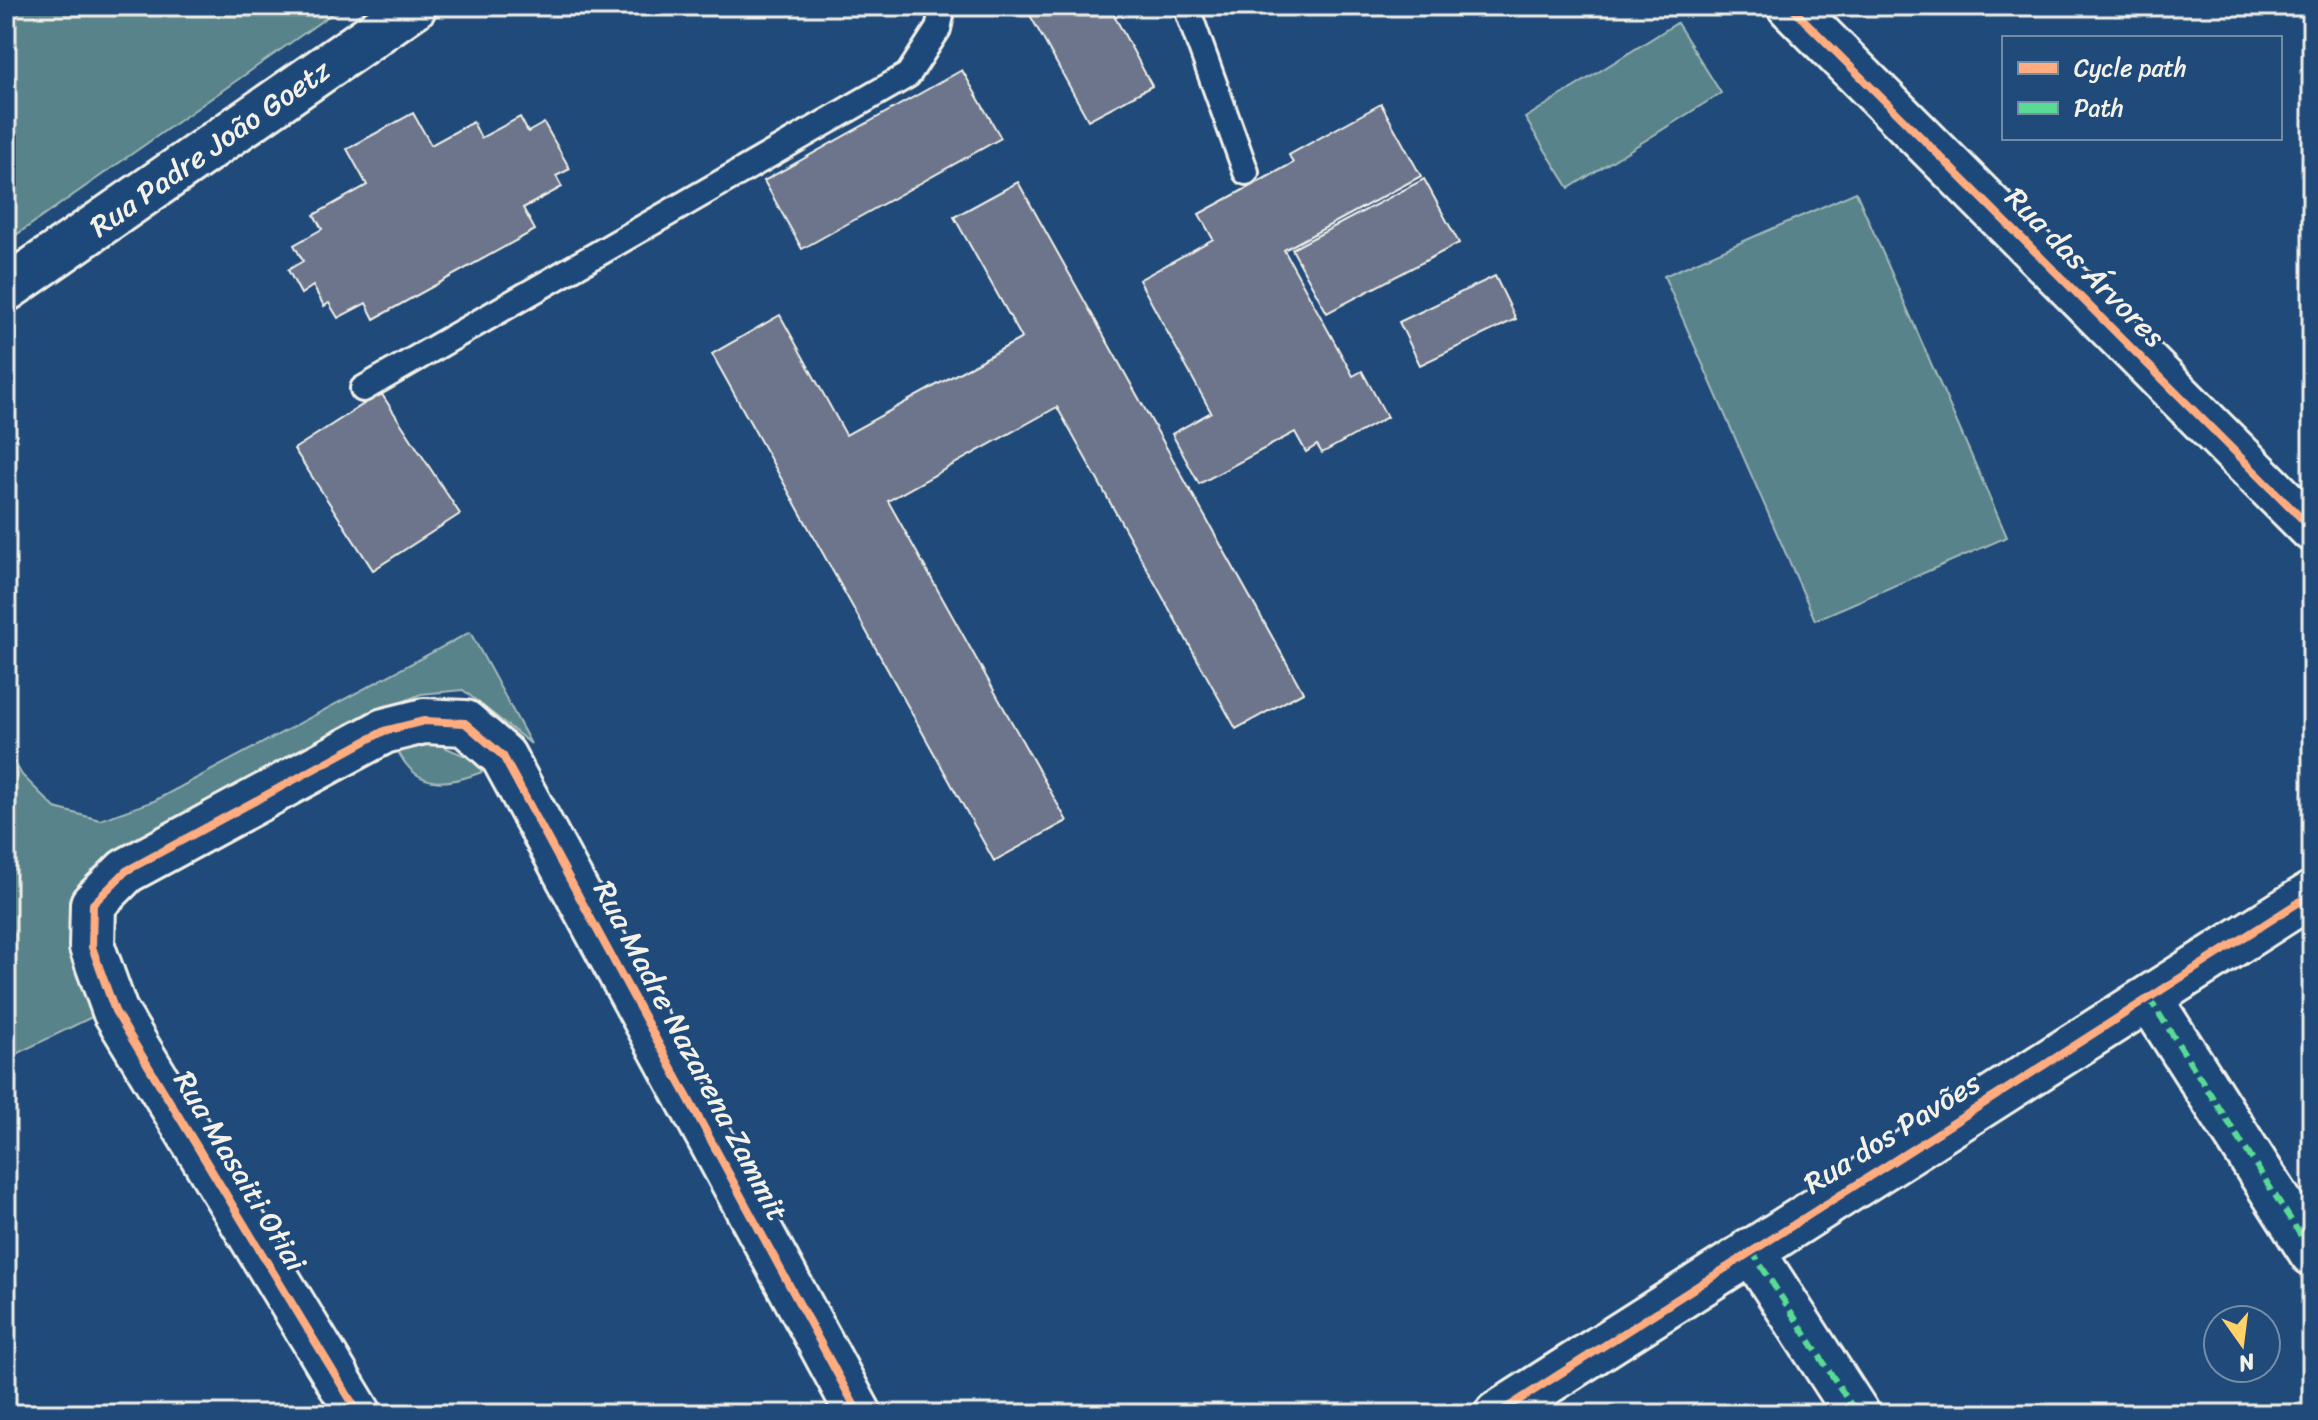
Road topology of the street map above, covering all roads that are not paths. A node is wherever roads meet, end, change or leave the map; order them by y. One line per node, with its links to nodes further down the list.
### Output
1 (414, 6): 6 (street, Rua Padre João Goetz)
2 (943, 6): 7 (lane)
3 (1186, 6): 5 (lane)
4 (1790, 6): 8 (street, Rua das Árvores)
5 (1246, 172)
6 (6, 289)
7 (363, 389)
8 (2312, 529)
9 (465, 723): 14 (street, Rua Masaiti Otiai); 15 (street, Rua Madre Nazarena Zammit)
10 (2312, 894): 11 (street, Rua dos Pavões)
11 (2149, 998): 12 (street, Rua dos Pavões); 13 (street)
12 (1751, 1250): 16 (street, Rua dos Pavões); 17 (street)
13 (2312, 1253)
14 (359, 1414)
15 (859, 1414)
16 (1497, 1414)
17 (1857, 1414)

